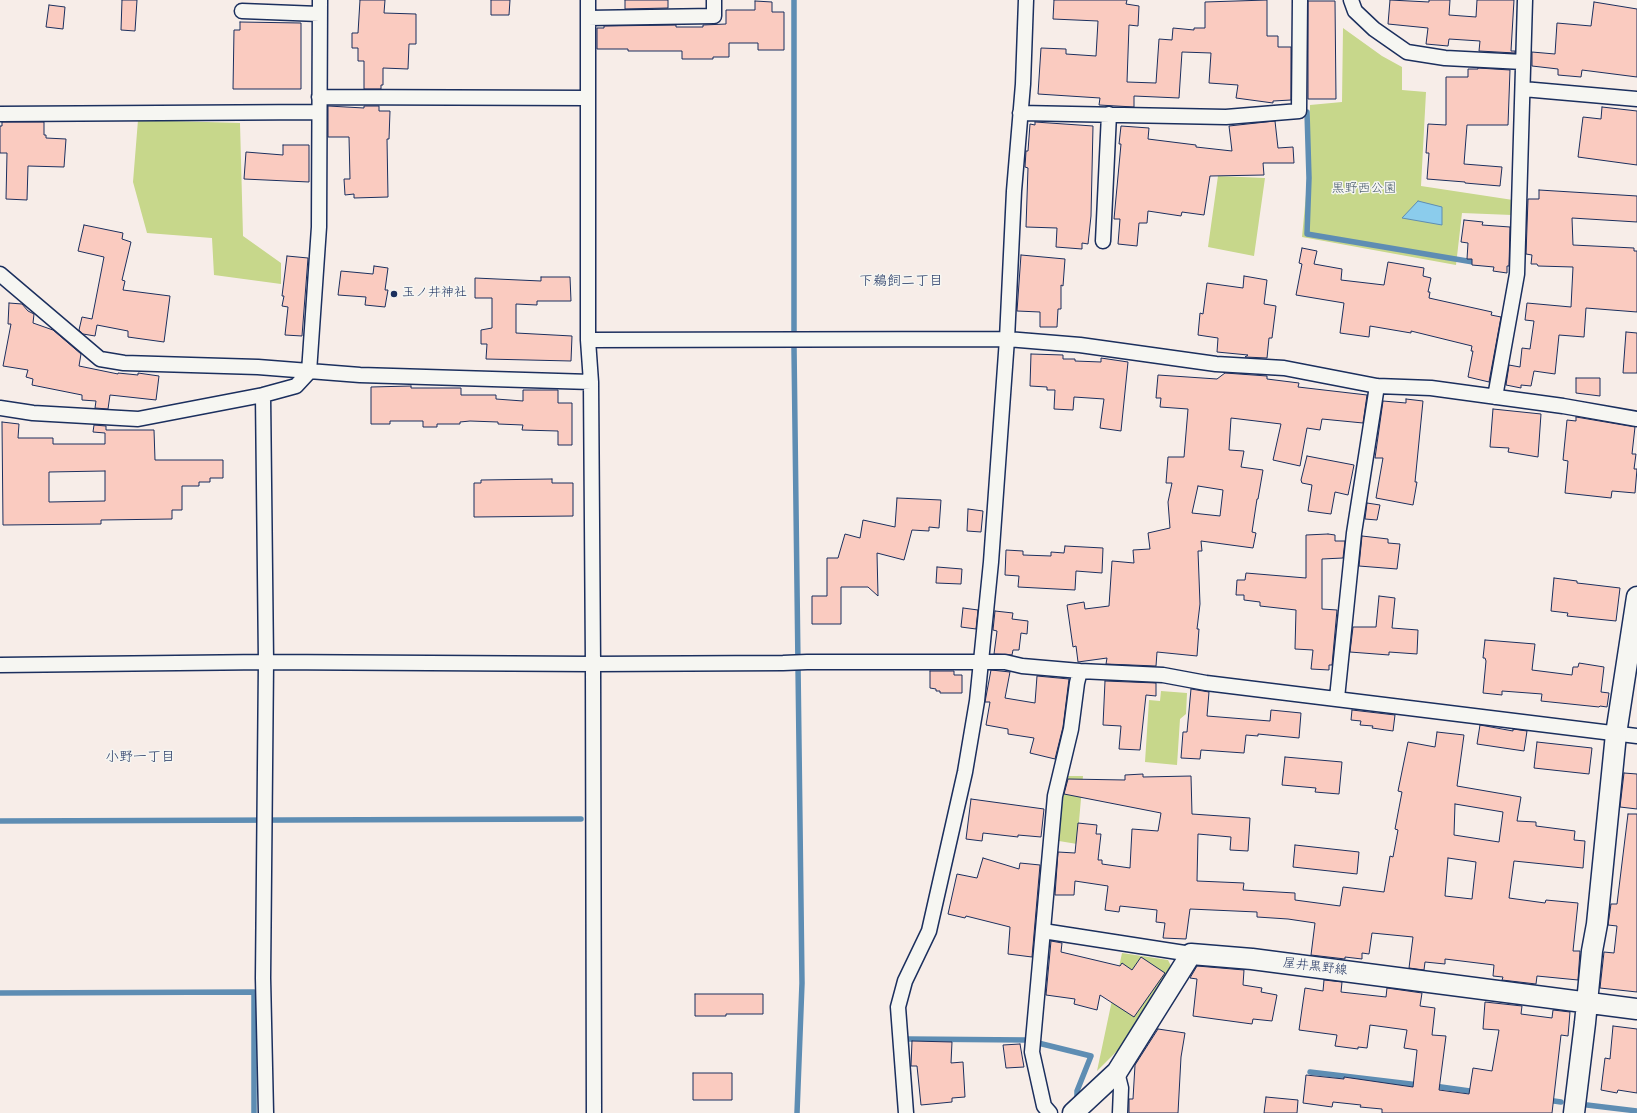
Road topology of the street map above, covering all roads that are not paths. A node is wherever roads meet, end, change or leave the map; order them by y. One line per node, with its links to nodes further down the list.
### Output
1 (588, 0): 9 (street)
2 (714, 0): 9 (street)
3 (1026, 0): 16 (street)
4 (1300, 0): 18 (street)
5 (1351, 0): 10 (street)
6 (1525, 0): 10 (street)
7 (320, 7): 8 (street); 12 (street)
8 (242, 11)
9 (588, 18): 13 (street)
10 (1523, 62): 11 (street)
11 (1523, 89): 14 (street); 27 (street)
12 (319, 97): 13 (street); 15 (street)
13 (588, 98): 22 (street)
14 (1637, 99)
15 (319, 112): 17 (street); 23 (street)
16 (1020, 112): 18 (street); 21 (street)
17 (0, 114)
18 (1110, 114): 19 (street)
19 (1103, 241)
20 (0, 274): 23 (street)
21 (1007, 339): 22 (street); 25 (street); 32 (street)
22 (588, 340): 24 (street)
23 (309, 372): 24 (street); 26 (street)
24 (591, 382): 33 (street)
25 (1377, 386): 27 (street); 36 (street)
26 (263, 396): 28 (street); 31 (street)
27 (1495, 397): 29 (street)
28 (0, 408)
29 (1637, 419)
30 (1637, 597): 37 (main road)
31 (266, 662): 33 (street); 34 (street); 44 (street)
32 (980, 663): 33 (street); 35 (street); 46 (street)
33 (593, 664): 45 (street)
34 (0, 665)
35 (1080, 671): 36 (street); 39 (street)
36 (1337, 698): 37 (street)
37 (1616, 734): 38 (street); 41 (main road)
38 (1637, 736)
39 (1043, 931): 40 (street); 47 (street)
40 (1191, 954): 41 (main road, 屋井黒野線); 43 (main road)
41 (1587, 1003): 42 (main road, 屋井黒野線); 50 (main road)
42 (1637, 1009)
43 (1117, 1072): 48 (main road); 49 (street)
44 (266, 1113)
45 (594, 1113)
46 (906, 1113)
47 (1050, 1113)
48 (1073, 1113)
49 (1120, 1113)
50 (1574, 1113)

